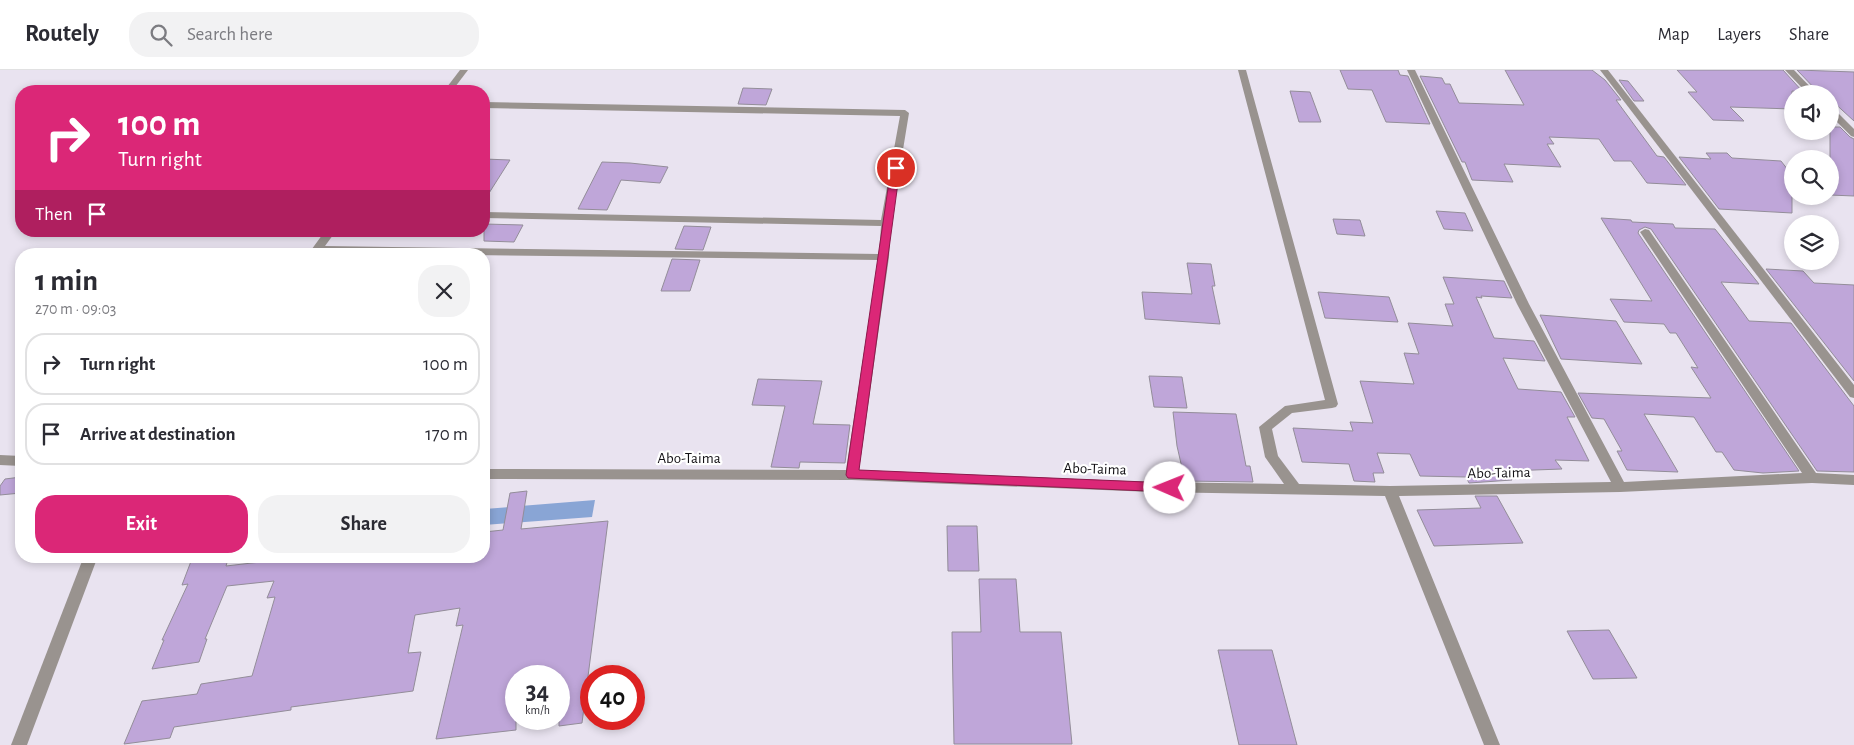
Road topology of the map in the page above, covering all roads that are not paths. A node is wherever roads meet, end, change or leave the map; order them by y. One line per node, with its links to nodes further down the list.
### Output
1 (464, 70): 6 (street)
2 (1242, 70): 26 (street)
3 (1411, 70): 25 (street)
4 (1604, 70): 18 (street)
5 (1789, 70): 7 (street)
6 (453, 85)
7 (1804, 85)
8 (490, 105): 12 (street)
9 (1839, 119): 10 (street)
10 (1854, 134)
11 (490, 215): 12 (street)
12 (886, 223): 17 (street)
13 (1645, 232): 23 (street)
14 (326, 237): 15 (street)
15 (318, 248)
16 (490, 254): 17 (street)
17 (884, 257): 22 (street)
18 (1854, 394)
19 (0, 460): 20 (street)
20 (15, 460)
21 (490, 474): 22 (street, Abo-Taima)
22 (852, 475): 26 (street, Abo-Taima)
23 (1812, 478): 24 (street, Abo-Taima); 25 (street, Abo-Taima)
24 (1854, 480)
25 (1620, 487): 27 (street, Abo-Taima)
26 (1295, 489): 27 (street, Abo-Taima)
27 (1390, 491): 30 (street)
28 (88, 563): 29 (street)
29 (19, 745)
30 (1492, 745)

